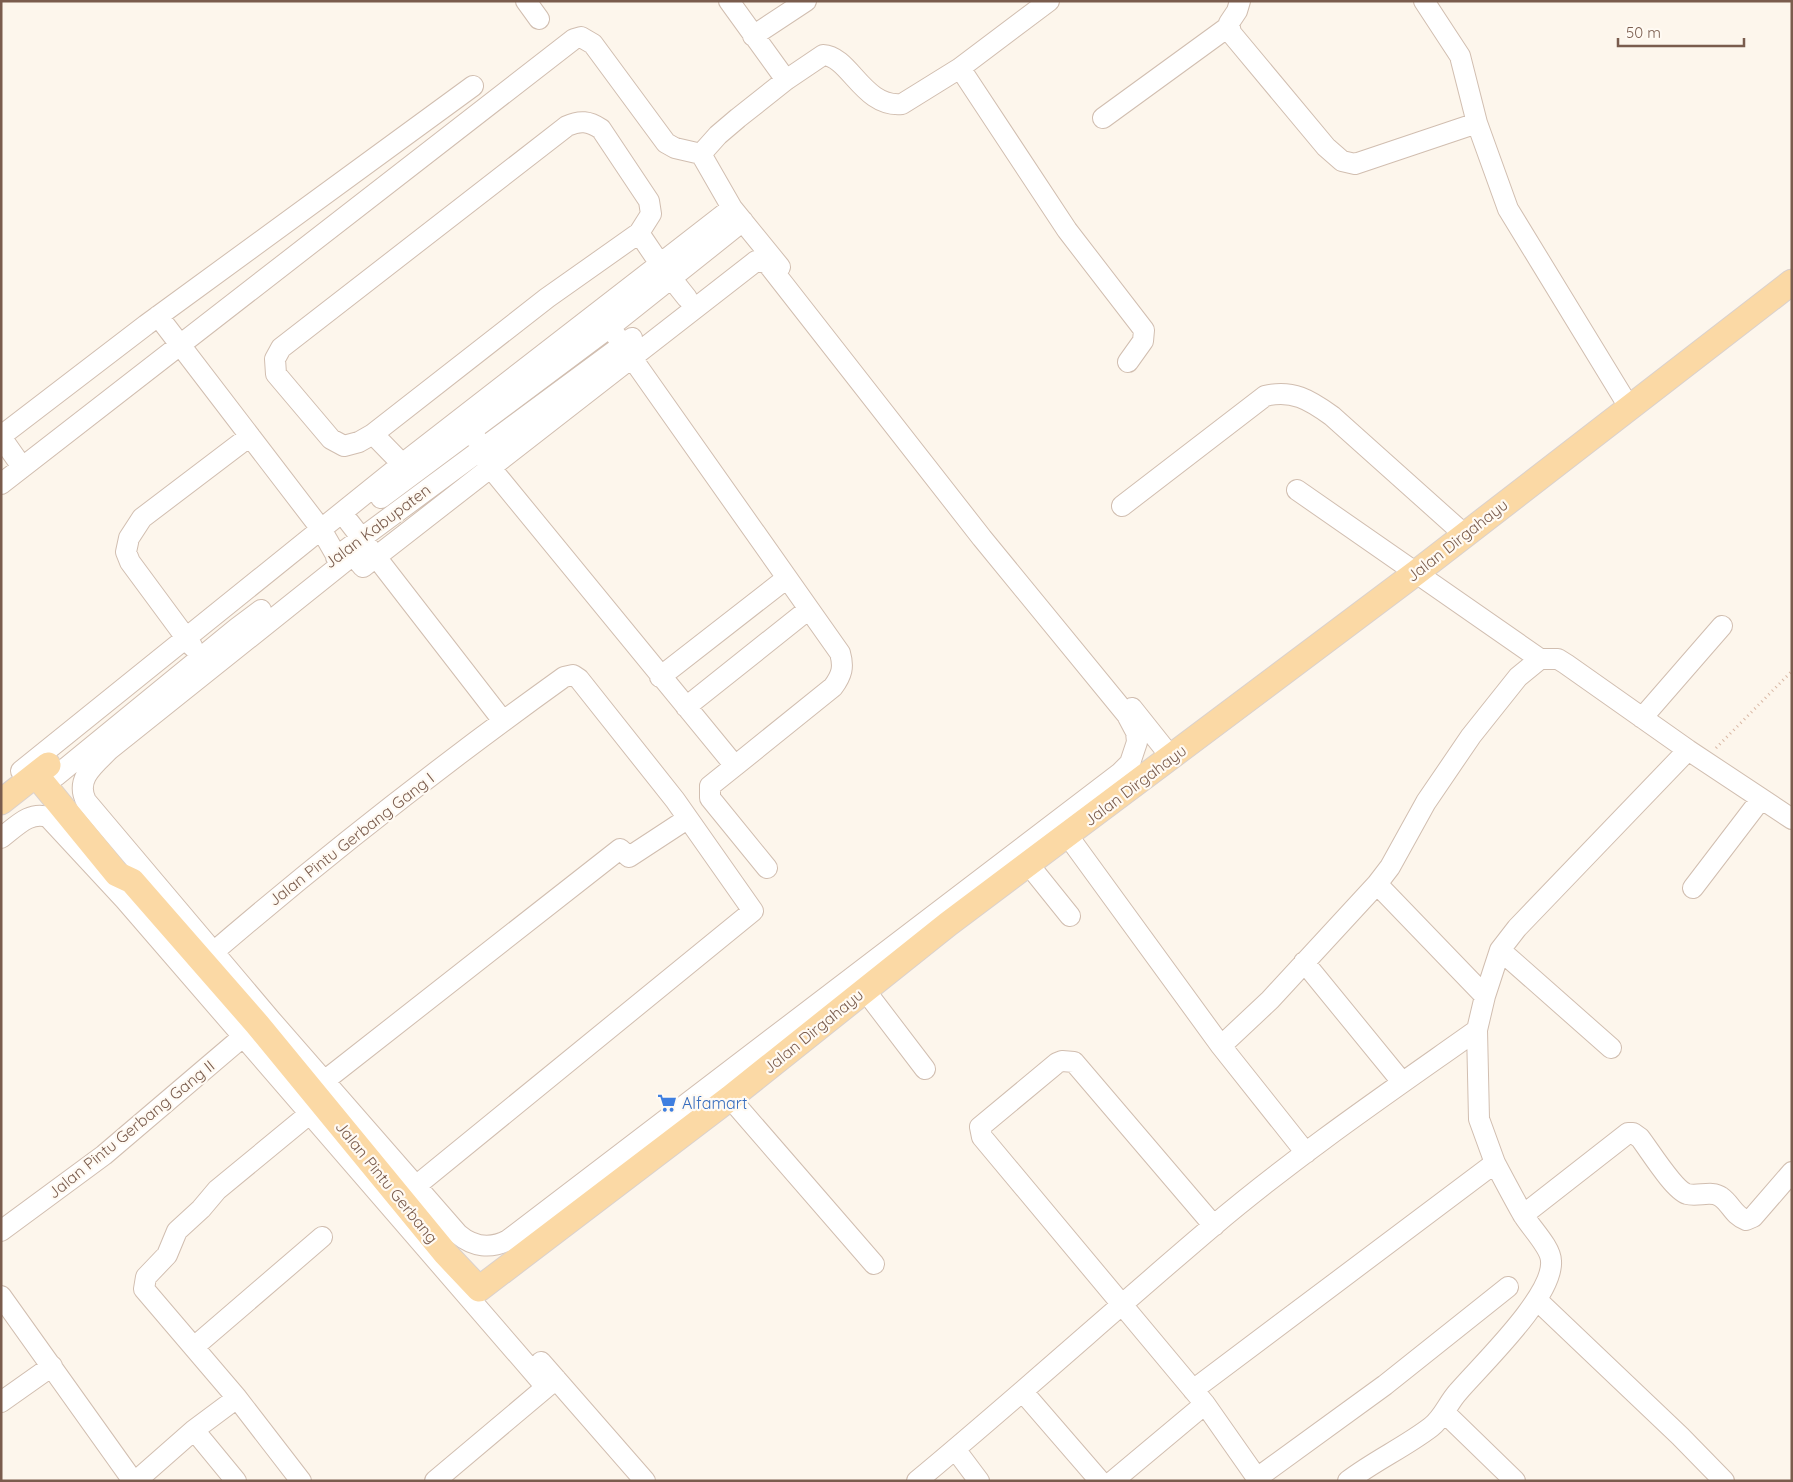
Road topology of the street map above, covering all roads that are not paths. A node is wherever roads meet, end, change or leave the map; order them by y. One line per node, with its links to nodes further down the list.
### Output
1 (526, 1): 7 (street)
2 (729, 1): 9 (street)
3 (806, 1): 9 (street)
4 (1240, 1): 8 (street)
5 (1424, 1): 14 (street)
6 (1045, 2): 10 (street)
7 (539, 19)
8 (1228, 27): 13 (street); 14 (street)
9 (754, 36): 11 (street)
10 (960, 68): 11 (street); 28 (street)
11 (786, 80): 15 (street)
12 (473, 86): 19 (street)
13 (1103, 118)
14 (1477, 123): 29 (street)
15 (701, 154): 16 (street); 21 (street)
16 (738, 215): 18 (street); 20 (street, Jalan Kabupaten)
17 (639, 233): 20 (street); 31 (street); 31 (street)
18 (760, 243): 23 (street, Jalan Kabupaten); 57 (street)
19 (251, 250): 21 (street); 24 (street)
20 (666, 272): 23 (street); 25 (street, Jalan Kabupaten); 36 (street)
21 (269, 276): 26 (street)
22 (1792, 282): 29 (main road, Jalan Dirgahayu)
23 (687, 298): 27 (street, Jalan Kabupaten)
24 (158, 316): 26 (street); 33 (street)
25 (610, 327): 27 (street); 30 (street, Jalan Kabupaten)
26 (180, 345): 32 (street); 35 (street)
27 (626, 351): 34 (street, Jalan Kabupaten); 47 (street); 89 (street)
28 (1128, 362)
29 (1629, 407): 42 (main road, Jalan Dirgahayu)
30 (471, 430): 34 (street); 36 (street, Jalan Kabupaten)
31 (374, 434): 36 (street)
32 (250, 436): 44 (street); 50 (street)
33 (1, 437): 35 (street)
34 (486, 458): 38 (street, Jalan Kabupaten); 45 (street); 52 (street)
35 (22, 468): 37 (street)
36 (407, 469): 38 (street); 41 (street, Jalan Kabupaten); 44 (street)
37 (1, 484)
38 (426, 490): 43 (street, Jalan Kabupaten)
39 (1297, 490): 46 (street)
40 (1122, 506): 42 (street)
41 (350, 522): 43 (street); 44 (street, Jalan Kabupaten)
42 (1465, 535): 46 (main road, Jalan Dirgahayu)
43 (362, 540): 44 (street, Jalan Kabupaten); 45 (street)
44 (329, 543): 50 (street, Jalan Kabupaten); 59 (street, Jalan Kabupaten)
45 (375, 557): 55 (street); 74 (street)
46 (1417, 572): 51 (street); 57 (main road, Jalan Dirgahayu)
47 (787, 578): 48 (street); 52 (street)
48 (809, 610): 53 (street); 58 (street)
49 (1722, 626): 54 (street)
50 (188, 642): 59 (street, Jalan Kabupaten); 60 (street)
51 (1540, 659): 54 (street); 70 (street)
52 (660, 677): 53 (street)
53 (686, 707): 58 (street)
54 (1642, 718): 56 (street)
55 (503, 721): 64 (street, Jalan Pintu Gerbang Gang I); 74 (street, Jalan Pintu Gerbang Gang I)
56 (1696, 755): 61 (street); 73 (street)
57 (1171, 757): 66 (main road, Jalan Dirgahayu)
58 (735, 766): 69 (street)
59 (46, 775): 62 (main road, Jalan Kabupaten); 63 (main road, Jalan Kabupaten); 74 (main road, Jalan Pintu Gerbang)
60 (1, 787)
61 (1761, 798): 65 (street); 71 (street)
62 (1, 802)
63 (1, 818)
64 (687, 819): 84 (street); 89 (street)
65 (1792, 819)
66 (1068, 836): 68 (main road, Jalan Dirgahayu); 80 (street)
67 (1, 838): 78 (street)
68 (1029, 865): 72 (street); 76 (main road, Jalan Dirgahayu)
69 (767, 868)
70 (1377, 884): 75 (street); 77 (street)
71 (1693, 888)
72 (1070, 916)
73 (1500, 950): 77 (street); 81 (street)
74 (208, 956): 78 (main road, Jalan Pintu Gerbang); 84 (street)
75 (1304, 962): 80 (street); 83 (street)
76 (864, 989): 82 (street); 85 (main road, Jalan Dirgahayu)
77 (1485, 996): 79 (street)
78 (250, 1030): 84 (main road, Jalan Pintu Gerbang); 92 (street, Jalan Pintu Gerbang Gang II)
79 (1477, 1030): 83 (street); 87 (street)
80 (1220, 1046): 86 (street)
81 (1611, 1048)
82 (925, 1069)
83 (1402, 1082): 86 (street)
84 (317, 1097): 89 (main road, Jalan Pintu Gerbang); 100 (street); 102 (street)
85 (730, 1098): 94 (street); 96 (main road, Jalan Dirgahayu)
86 (1306, 1153): 91 (street)
87 (1495, 1163): 90 (street); 104 (street)
88 (1792, 1172): 90 (street)
89 (408, 1192): 96 (main road, Jalan Pintu Gerbang)
90 (1523, 1215): 98 (street)
91 (1214, 1226): 99 (street); 99 (street)
92 (1, 1231)
93 (322, 1237): 100 (street)
94 (874, 1264)
95 (1508, 1287): 110 (street)
96 (478, 1290): 102 (street, Jalan Pintu Gerbang)
97 (1, 1296): 101 (street)
98 (1537, 1300): 107 (street); 122 (street)
99 (1124, 1305): 103 (street); 104 (street)
100 (194, 1347): 105 (street)
101 (52, 1366): 106 (street); 112 (street)
102 (551, 1383): 115 (street); 116 (street, Jalan Pintu Gerbang)
103 (1023, 1392): 109 (street); 119 (street)
104 (1199, 1397): 110 (street); 120 (street)
105 (237, 1398): 108 (street); 114 (street)
106 (1, 1402)
107 (1445, 1413): 111 (street); 121 (street)
108 (194, 1430): 112 (street); 113 (street)
109 (955, 1449): 117 (street); 118 (street)
110 (1258, 1479)
111 (1355, 1479)
112 (135, 1481)
113 (236, 1481)
114 (301, 1481)
115 (435, 1481)
116 (645, 1481)
117 (917, 1481)
118 (979, 1481)
119 (1100, 1481)
120 (1113, 1481)
121 (1515, 1481)
122 (1724, 1481)

